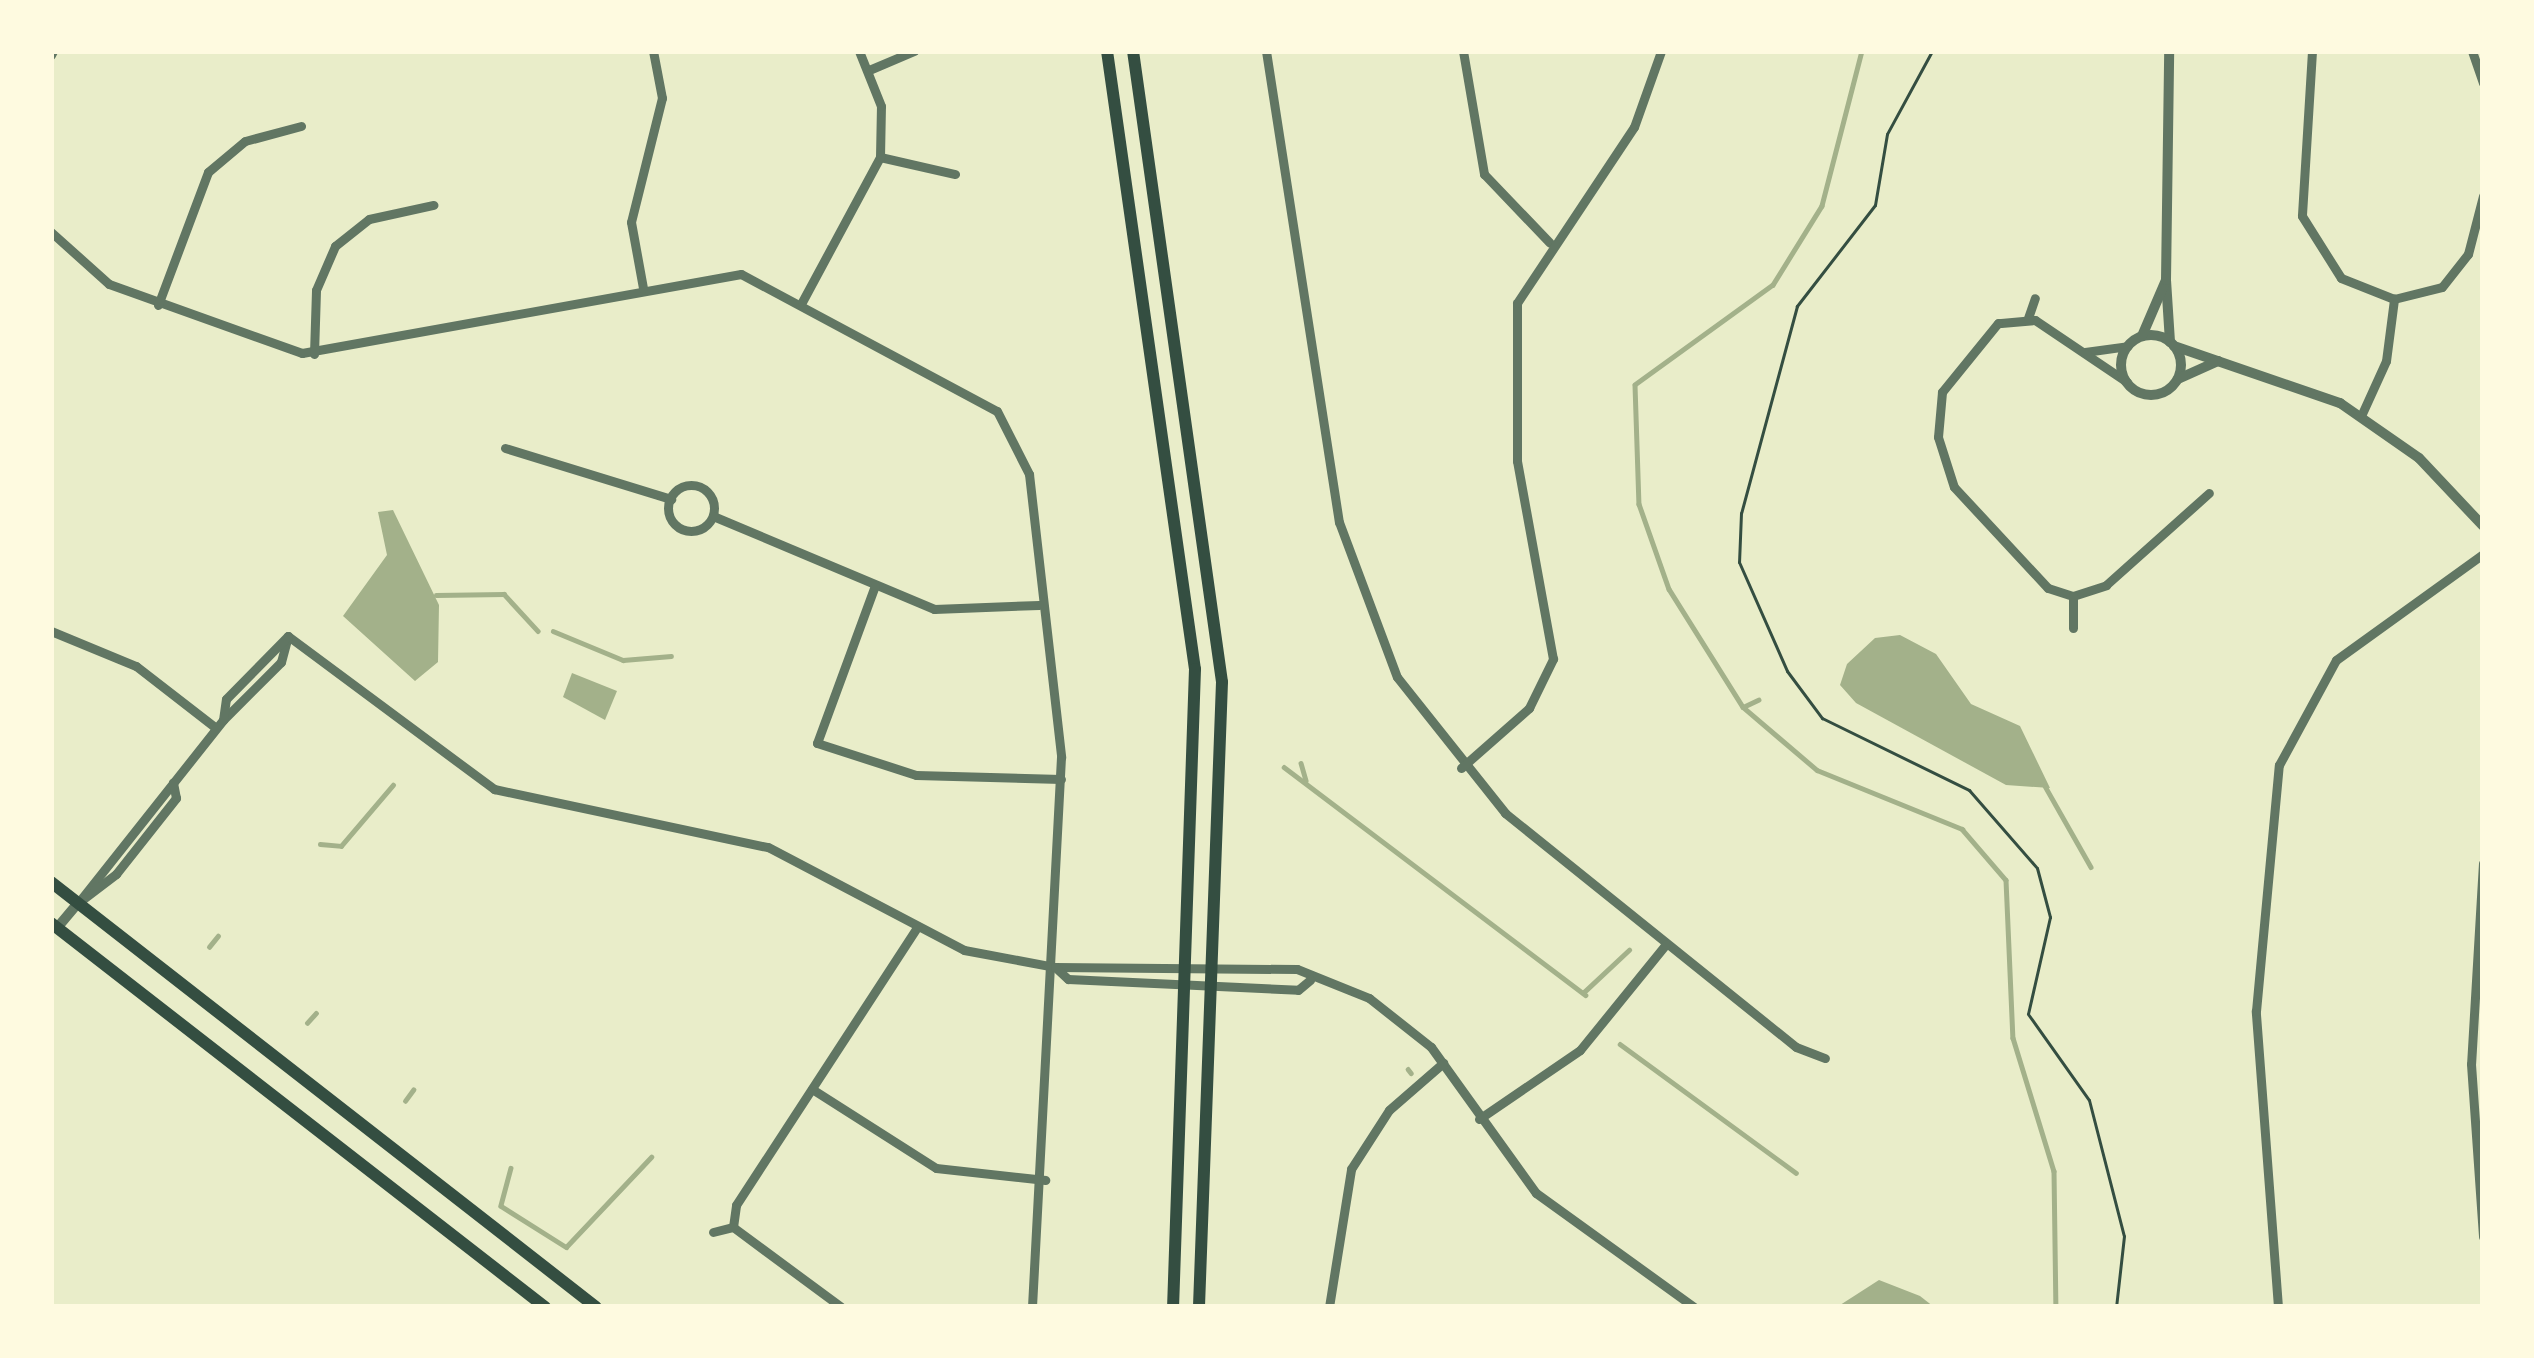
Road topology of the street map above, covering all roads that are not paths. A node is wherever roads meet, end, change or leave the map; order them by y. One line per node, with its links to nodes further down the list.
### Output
1 (653, 51): 22 (street)
2 (859, 51): 12 (street)
3 (914, 51): 12 (street)
4 (1107, 51): 61 (main road)
5 (1133, 51): 62 (main road)
6 (1266, 51): 52 (street)
7 (1463, 51): 20 (street)
8 (1661, 51): 20 (street)
9 (2169, 51): 21 (street)
10 (2312, 51): 24 (street)
11 (2473, 51): 13 (street)
12 (869, 70): 15 (street)
13 (2483, 83)
14 (302, 126): 26 (street)
15 (880, 157): 16 (street); 25 (street)
16 (956, 174)
17 (2483, 196): 24 (street)
18 (433, 205): 32 (street)
19 (51, 232): 26 (street)
20 (1550, 243): 52 (street)
21 (2166, 280): 28 (street); 29 (street)
22 (643, 288): 25 (street); 32 (street)
23 (2035, 298): 27 (street)
24 (2394, 299): 36 (street)
25 (802, 302): 45 (street)
26 (158, 305): 32 (street)
27 (2028, 318): 31 (street); 44 (street)
28 (2142, 336): 29 (street); 30 (street)
29 (2172, 344): 33 (street); 34 (street)
30 (2128, 346): 31 (street); 35 (street)
31 (2085, 352): 35 (street)
32 (314, 354)
33 (2218, 361): 34 (street); 36 (street)
34 (2177, 379): 35 (street)
35 (2127, 382)
36 (2361, 416): 41 (street)
37 (506, 448): 39 (street)
38 (2209, 493): 44 (street)
39 (670, 499): 40 (street); 40 (street)
40 (712, 516): 43 (street)
41 (2483, 526)
42 (2483, 554): 83 (street)
43 (875, 585): 45 (street); 50 (street)
44 (2073, 596): 46 (street)
45 (1039, 605): 53 (street)
46 (2072, 628)
47 (51, 632): 49 (street)
48 (288, 636): 49 (street); 49 (street); 58 (street)
49 (220, 724): 54 (street)
50 (817, 743): 51 (street); 53 (street)
51 (802, 751)
52 (1461, 768): 60 (street)
53 (1061, 779): 63 (street)
54 (173, 782): 57 (street); 57 (street)
55 (2483, 863): 74 (street)
56 (51, 881): 57 (main road)
57 (78, 903): 59 (street); 76 (main road)
58 (917, 927): 63 (street); 69 (street)
59 (53, 929): 75 (main road)
60 (1666, 944): 67 (street); 70 (street)
61 (1189, 964): 62 (street); 63 (street); 65 (main road)
62 (1214, 966): 64 (street); 66 (main road)
63 (1055, 967): 65 (street); 71 (street)
64 (1310, 980): 66 (street); 68 (street)
65 (1188, 985): 66 (street); 79 (main road)
66 (1213, 986): 80 (main road)
67 (1825, 1058)
68 (1443, 1063): 70 (street); 81 (street)
69 (812, 1089): 71 (street); 72 (street)
70 (1479, 1119): 82 (street)
71 (1045, 1180): 78 (street)
72 (733, 1227): 73 (street); 77 (street)
73 (713, 1232)
74 (2483, 1237)
75 (545, 1307)
76 (596, 1307)
77 (841, 1307)
78 (1032, 1307)
79 (1173, 1307)
80 (1199, 1307)
81 (1329, 1307)
82 (1694, 1307)
83 (2278, 1307)

